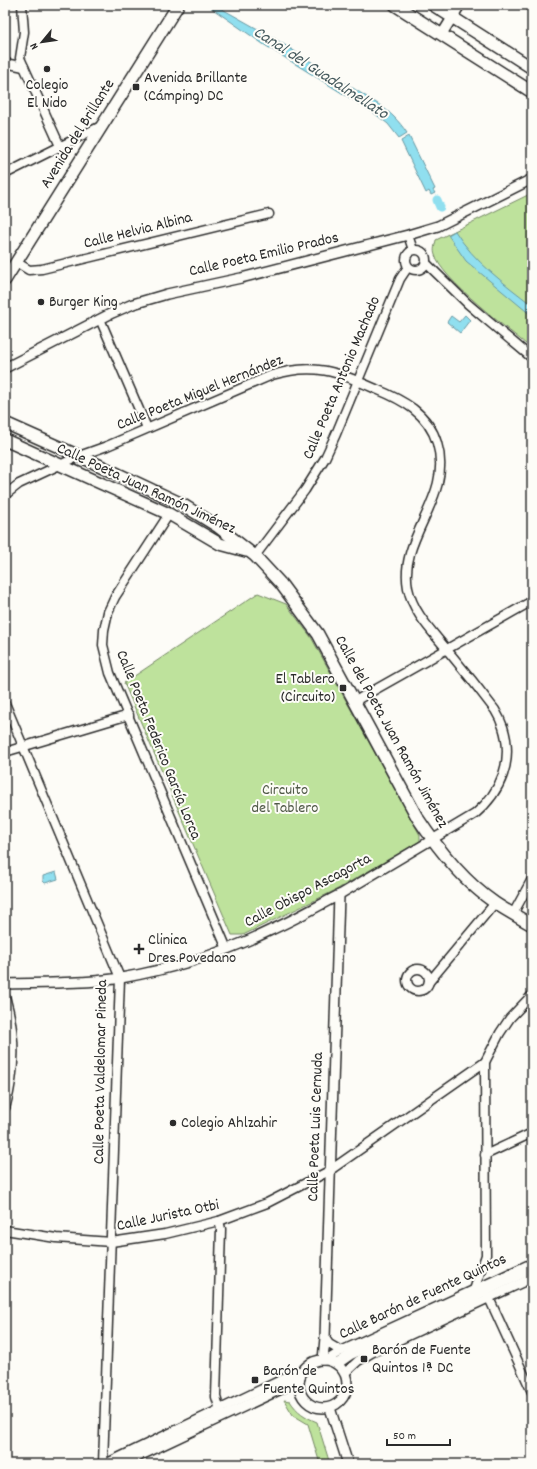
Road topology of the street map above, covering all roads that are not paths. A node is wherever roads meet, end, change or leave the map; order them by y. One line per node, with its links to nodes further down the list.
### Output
1 (22, 5): 9 (street)
2 (178, 5): 12 (main road, Avenida del Brillante)
3 (395, 5): 7 (main road)
4 (433, 5): 6 (main road)
5 (460, 5): 6 (street)
6 (452, 17): 7 (street); 10 (main road)
7 (442, 34): 11 (main road)
8 (5, 63): 9 (street)
9 (24, 67): 13 (street)
10 (532, 68)
11 (532, 92)
12 (101, 126): 13 (street); 19 (main road, Avenida del Brillante)
13 (60, 146): 14 (street)
14 (5, 174)
15 (532, 179): 17 (street, Calle Poeta Emilio Prados)
16 (269, 214): 19 (street, Calle Helvia Albina)
17 (408, 235): 18 (street); 23 (street, Calle Poeta Emilio Prados)
18 (412, 250): 20 (street); 21 (street)
19 (16, 262): 22 (main road, Avenida del Brillante)
20 (426, 263): 21 (street); 24 (street)
21 (408, 267): 26 (street, Calle Poeta Antonio Machado)
22 (5, 280)
23 (100, 319): 25 (street, Calle Poeta Emilio Prados); 28 (street)
24 (532, 358)
25 (5, 368)
26 (358, 381): 28 (street, Calle Poeta Miguel Hernández); 34 (street, Calle Poeta Antonio Machado); 36 (street, Calle Poeta Miguel Hernández)
27 (5, 423): 30 (main road, Calle Poeta Juan Ramón Jiménez)
28 (147, 428): 30 (street, Calle Poeta Miguel Hernández)
29 (5, 440): 31 (main road, Calle Poeta Juan Ramón Jiménez)
30 (79, 456): 31 (street, Calle Poeta Miguel Hernández); 34 (main road, Calle Poeta Juan Ramón Jiménez)
31 (60, 465): 32 (street); 33 (main road, Calle Poeta Juan Ramón Jiménez)
32 (5, 495)
33 (169, 514): 34 (main road, Calle Poeta Juan Ramón Jiménez); 39 (street, Calle Poeta Federico García Lorca)
34 (255, 556): 37 (main road, Calle del Poeta Juan Ramón Jiménez)
35 (532, 601): 36 (street)
36 (446, 649): 37 (street); 42 (street, Calle Poeta Miguel Hernández)
37 (355, 701): 42 (main road, Calle del Poeta Juan Ramón Jiménez)
38 (5, 703): 40 (street, Calle Poeta Valdelomar Pineda)
39 (129, 715): 40 (street); 48 (street, Calle Poeta Federico García Lorca)
40 (24, 746): 41 (street); 49 (street, Calle Poeta Valdelomar Pineda)
41 (5, 752)
42 (432, 839): 44 (street, Calle Obispo Ascagorta); 45 (main road, Calle del Poeta Juan Ramón Jiménez)
43 (532, 879): 46 (street)
44 (339, 895): 48 (street, Calle Obispo Ascagorta); 59 (street, Calle Poeta Luis Cernuda)
45 (495, 903): 46 (main road, Calle del Poeta Juan Ramón Jiménez); 50 (street)
46 (513, 914): 47 (main road, Calle del Poeta Juan Ramón Jiménez)
47 (532, 925)
48 (227, 949): 49 (street, Calle Obispo Ascagorta)
49 (120, 978): 51 (street, Calle Obispo Ascagorta); 62 (street, Calle Poeta Valdelomar Pineda)
50 (429, 982)
51 (5, 984)
52 (532, 996): 54 (street)
53 (5, 998): 55 (street)
54 (485, 1062): 58 (street); 59 (street, Calle Jurista Otbi)
55 (7, 1090): 56 (street)
56 (5, 1108)
57 (532, 1133): 58 (street)
58 (485, 1155): 66 (street)
59 (330, 1170): 60 (street, Calle Jurista Otbi); 68 (street, Calle Poeta Luis Cernuda)
60 (218, 1221): 62 (street, Calle Jurista Otbi); 79 (street)
61 (5, 1230): 62 (street, Calle Jurista Otbi)
62 (111, 1242): 80 (street, Calle Poeta Valdelomar Pineda)
63 (532, 1263): 66 (street, Calle Barón de Fuente Quintos)
64 (532, 1269): 71 (street, Calle Barón de Fuente Quintos)
65 (532, 1278): 67 (street, Calle Barón de Fuente Quintos)
66 (474, 1290): 69 (street, Calle Barón de Fuente Quintos)
67 (489, 1298): 73 (street, Calle Barón de Fuente Quintos); 76 (street)
68 (325, 1338): 69 (street); 70 (street, Calle Poeta Luis Cernuda)
69 (341, 1351): 70 (street, Calle Barón de Fuente Quintos)
70 (325, 1360): 71 (street); 72 (street)
71 (337, 1364): 73 (street)
72 (306, 1368): 74 (street); 79 (street)
73 (345, 1373): 78 (street)
74 (300, 1378): 75 (street); 77 (street)
75 (281, 1389): 77 (street); 81 (street)
76 (532, 1392)
77 (301, 1393): 78 (street)
78 (330, 1408): 82 (street)
79 (220, 1410): 80 (street)
80 (104, 1464)
81 (122, 1464)
82 (348, 1464)

